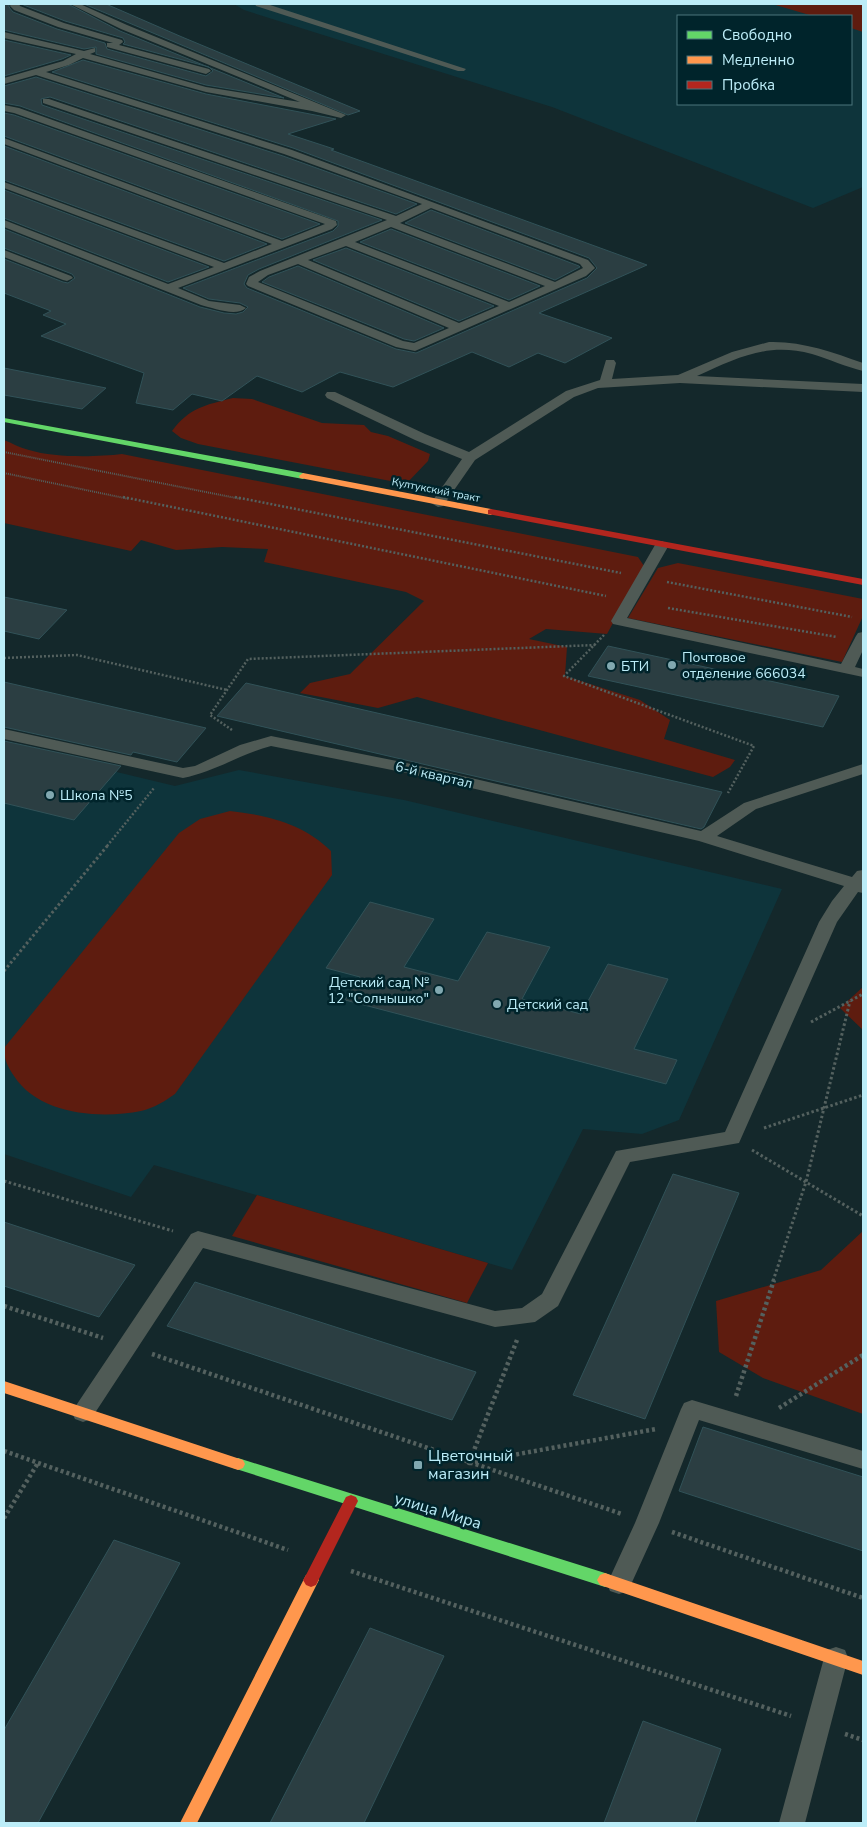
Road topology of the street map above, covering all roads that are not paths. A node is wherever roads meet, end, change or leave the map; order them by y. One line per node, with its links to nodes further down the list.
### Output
1 (15, 4): 6 (lane)
2 (74, 4): 5 (lane)
3 (259, 4): 8 (lane)
4 (4, 35): 7 (lane)
5 (143, 35): 6 (lane); 11 (lane)
6 (115, 44): 7 (lane); 11 (lane)
7 (84, 54): 9 (lane); 14 (lane)
8 (462, 69)
9 (38, 72): 10 (lane); 18 (lane)
10 (4, 81)
11 (256, 81): 14 (lane)
12 (46, 101): 19 (lane)
13 (4, 108): 22 (lane)
14 (329, 111): 15 (lane)
15 (341, 115)
16 (4, 142): 22 (lane)
17 (4, 185): 27 (lane)
18 (431, 204): 19 (lane); 30 (lane)
19 (394, 221): 21 (lane); 30 (lane)
20 (4, 223): 25 (lane)
21 (344, 241): 24 (lane); 32 (lane)
22 (288, 243): 24 (lane); 27 (lane)
23 (4, 252): 28 (lane)
24 (318, 252): 26 (lane)
25 (83, 254): 28 (lane); 31 (lane)
26 (298, 260): 34 (lane); 34 (lane)
27 (225, 267): 31 (lane)
28 (46, 269): 29 (lane)
29 (67, 278)
30 (555, 286): 32 (lane)
31 (168, 288): 33 (lane)
32 (510, 306): 34 (lane)
33 (240, 308)
34 (460, 328)
35 (610, 362): 38 (lane)
36 (863, 366): 37 (lane)
37 (680, 379): 38 (lane); 39 (lane)
38 (605, 382): 42 (lane)
39 (863, 388)
40 (331, 395): 42 (lane)
41 (4, 420): 43 (main road, Култукский тракт)
42 (470, 457): 43 (lane)
43 (438, 503): 44 (main road, Култукский тракт)
44 (662, 545): 45 (main road, Култукский тракт); 47 (lane)
45 (863, 582)
46 (862, 639): 47 (lane)
47 (846, 669): 48 (lane)
48 (863, 673)
49 (4, 734): 51 (lane, 6-й квартал)
50 (863, 769): 51 (lane)
51 (704, 837): 52 (lane, 6-й квартал)
52 (861, 882): 54 (lane)
53 (4, 1387): 54 (main road, улица Мира)
54 (83, 1413): 56 (main road, улица Мира)
55 (863, 1460): 57 (lane)
56 (351, 1502): 57 (main road, улица Мира); 60 (main road)
57 (619, 1584): 58 (main road, улица Мира)
58 (836, 1658): 59 (main road, улица Мира); 61 (lane)
59 (863, 1668)
60 (188, 1823)
61 (792, 1823)

